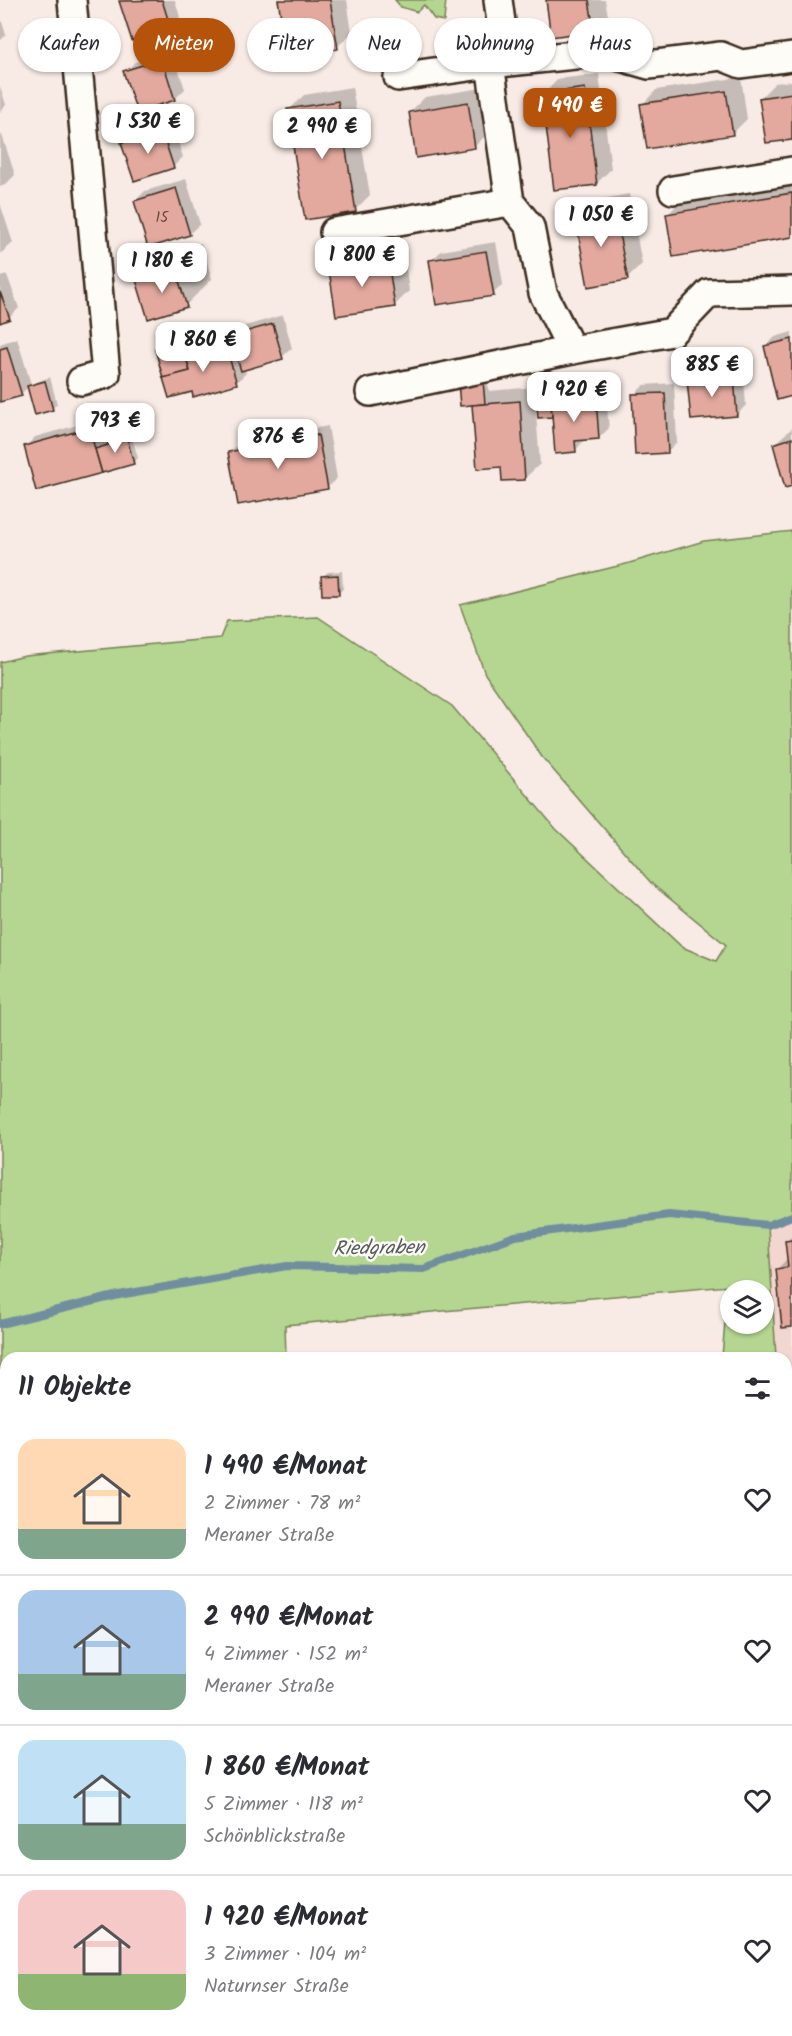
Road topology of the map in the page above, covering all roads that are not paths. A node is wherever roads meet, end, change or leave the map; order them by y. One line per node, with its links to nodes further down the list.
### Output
1 (72, 0): 15 (street)
2 (498, 0): 3 (street)
3 (500, 18)
4 (556, 57): 5 (street)
5 (792, 57)
6 (434, 72): 8 (street)
7 (491, 72): 11 (street)
8 (398, 77)
9 (792, 171): 10 (street)
10 (673, 190)
11 (510, 202): 12 (street); 14 (street)
12 (334, 232)
13 (792, 291): 14 (street)
14 (572, 350): 16 (street)
15 (81, 381)
16 (369, 392)

